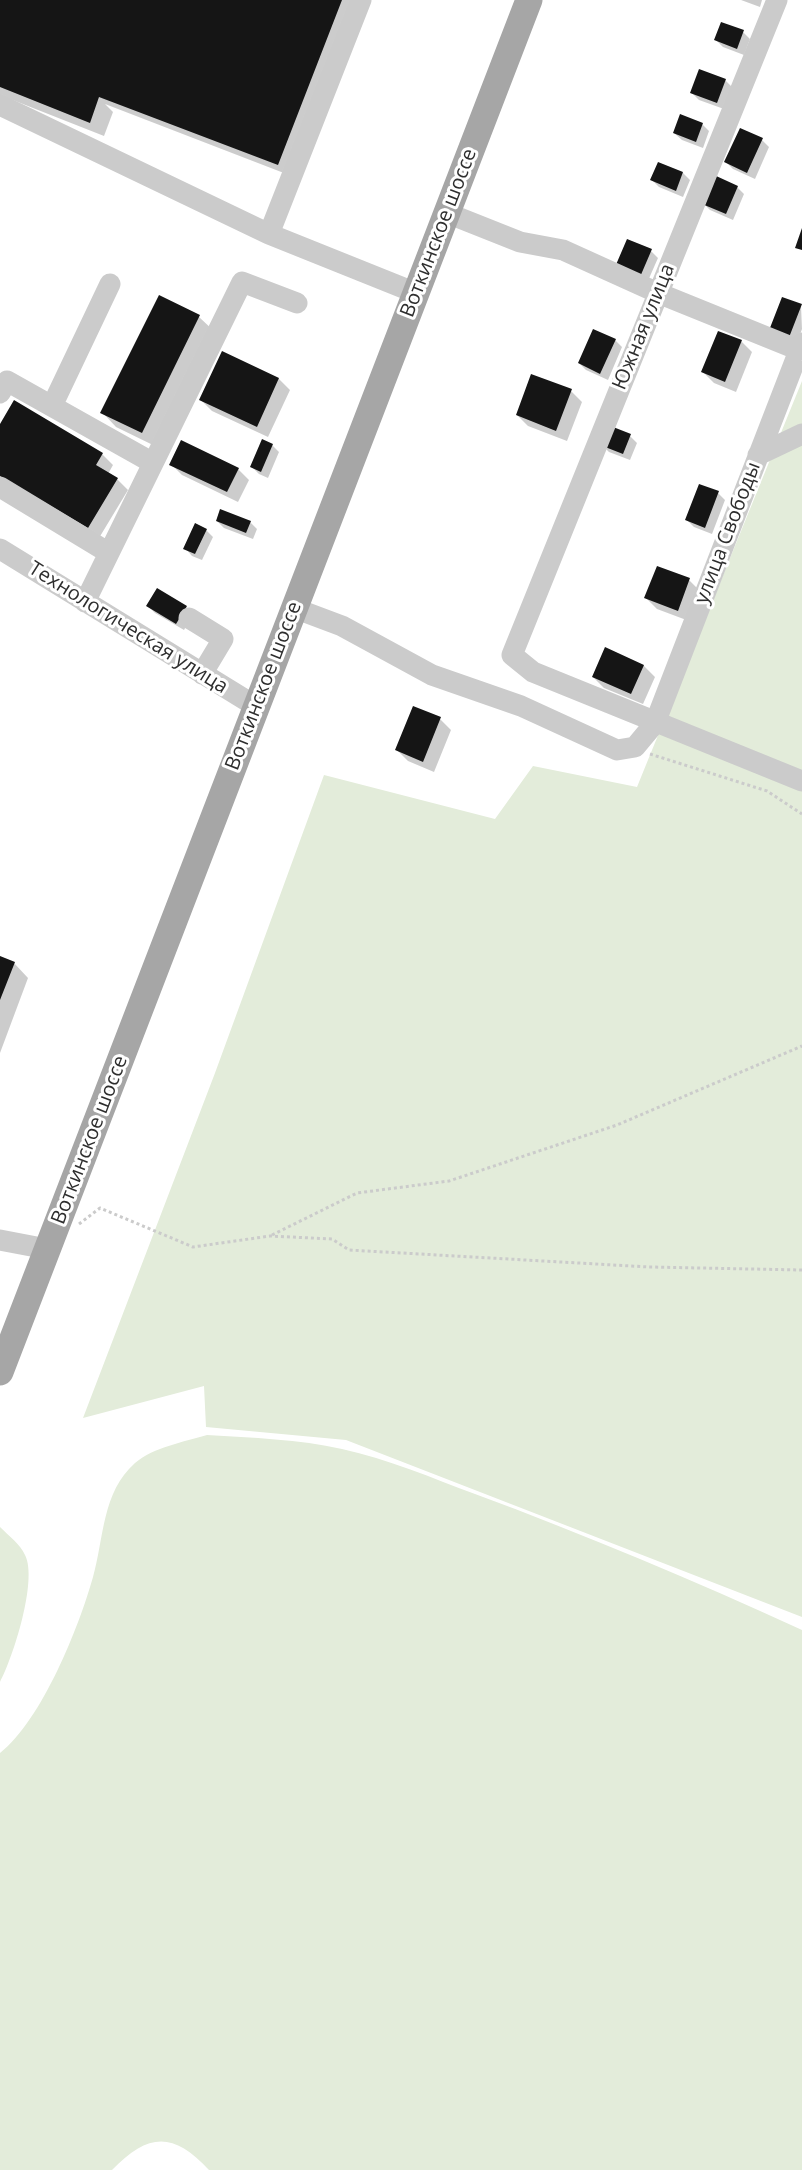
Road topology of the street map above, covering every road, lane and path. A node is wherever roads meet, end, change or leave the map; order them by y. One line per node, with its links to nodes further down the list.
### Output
1 (362, 0): 6 (street)
2 (529, 0): 5 (main road, Воткинское шоссе)
3 (777, 0): 9 (street, Южная улица)
4 (0, 105): 6 (street)
5 (447, 213): 8 (main road, Воткинское шоссе); 9 (street)
6 (269, 234): 8 (street)
7 (110, 284): 13 (street)
8 (416, 293): 21 (main road, Воткинское шоссе)
9 (658, 293): 11 (street); 25 (street, Южная улица)
10 (297, 303): 16 (street)
11 (800, 347): 15 (street, улица Свободы)
12 (0, 393): 13 (street)
13 (52, 406): 16 (street)
14 (802, 434): 15 (street)
15 (758, 455): 25 (street, улица Свободы)
16 (153, 463): 19 (street)
17 (0, 487): 19 (street)
18 (0, 549): 20 (street, Технологическая улица)
19 (109, 553): 20 (street)
20 (86, 602): 23 (street, Технологическая улица)
21 (294, 608): 24 (main road, Воткинское шоссе); 26 (street)
22 (189, 618): 23 (street)
23 (202, 674): 24 (street, Технологическая улица)
24 (256, 707): 33 (main road, Воткинское шоссе)
25 (655, 723): 26 (street, улица Свободы); 27 (street)
26 (635, 747): 28 (path)
27 (802, 781)
28 (802, 814)
29 (802, 1046): 31 (path)
30 (74, 1229): 31 (path)
31 (270, 1236): 34 (path)
32 (0, 1240): 33 (street)
33 (47, 1249): 35 (main road, Воткинское шоссе)
34 (802, 1270)
35 (0, 1372)

